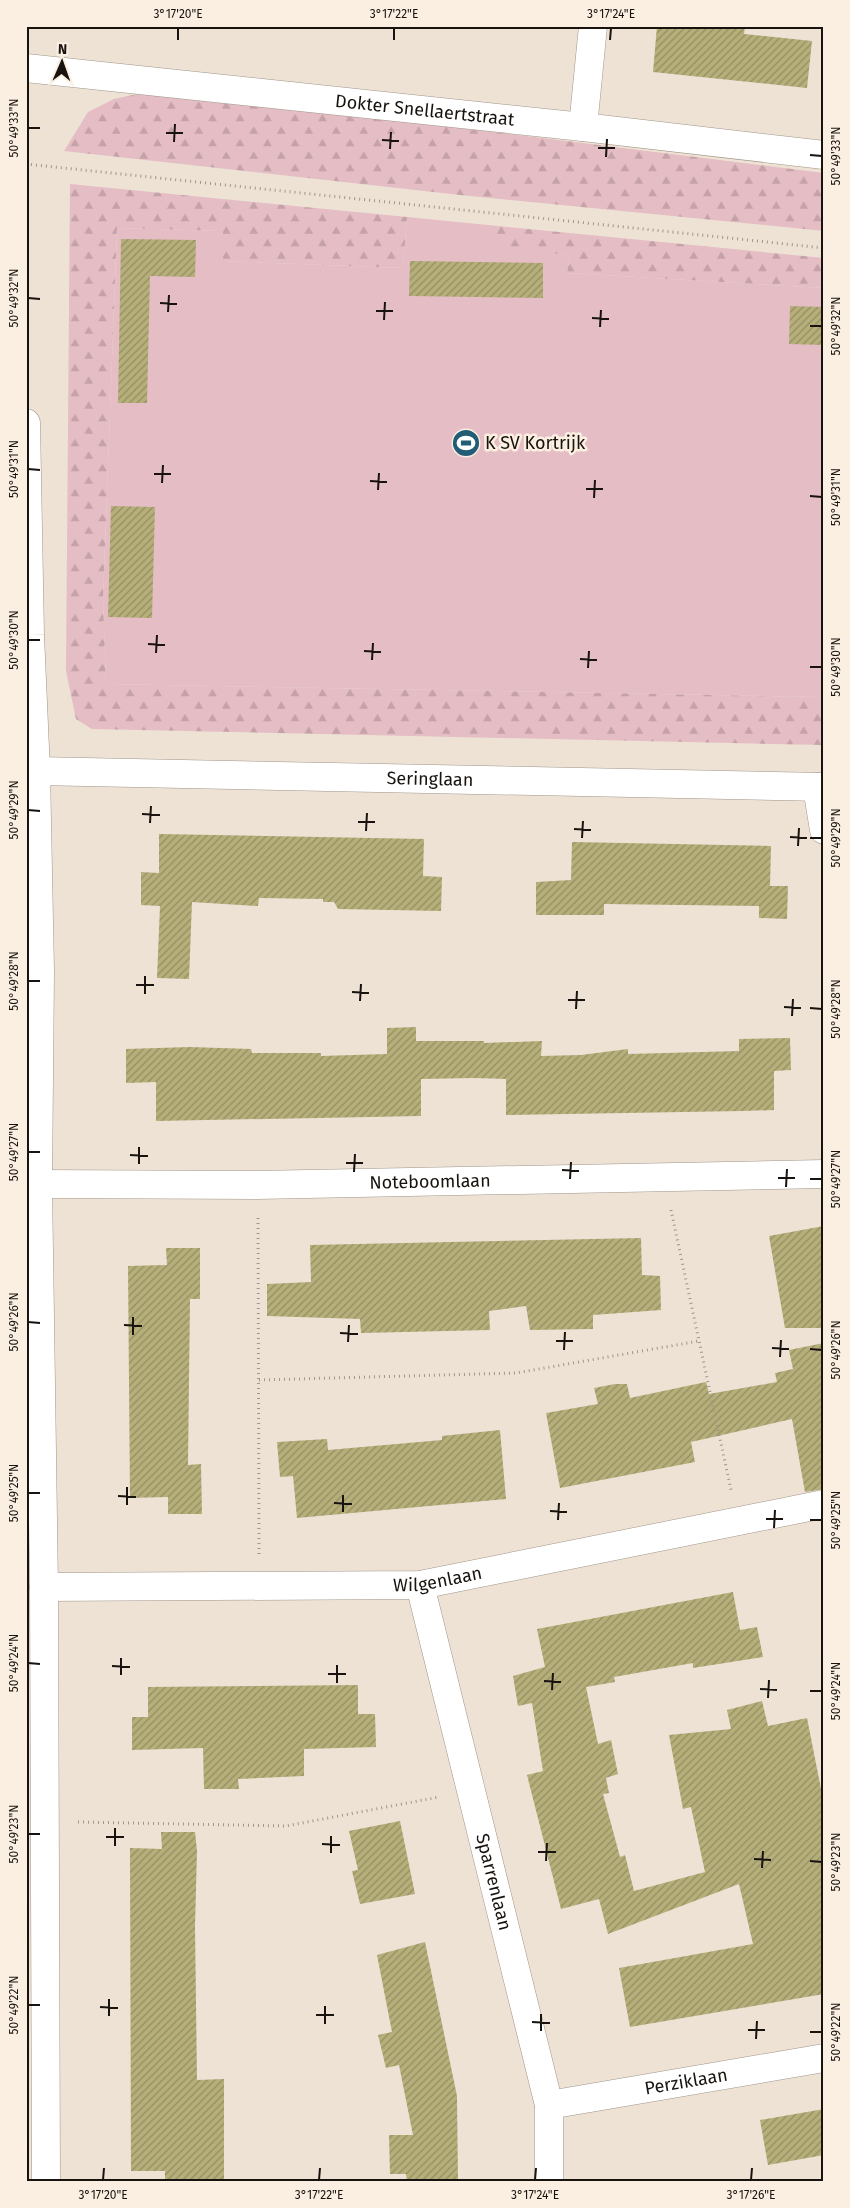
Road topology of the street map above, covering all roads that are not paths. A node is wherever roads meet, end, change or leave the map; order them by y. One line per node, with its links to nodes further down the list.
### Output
1 (594, 26): 3 (street)
2 (26, 68): 3 (street, Dokter Snellaertstraat)
3 (583, 127): 4 (street, Dokter Snellaertstraat)
4 (824, 154)
5 (26, 423): 6 (street)
6 (28, 635): 7 (street)
7 (36, 771): 8 (street, Seringlaan); 9 (street)
8 (820, 787): 10 (street)
9 (32, 806): 12 (street)
10 (824, 830)
11 (824, 1174): 12 (street, Noteboomlaan)
12 (38, 1184): 15 (street)
13 (824, 1504): 14 (street, Wilgenlaan)
14 (420, 1585): 15 (street, Wilgenlaan); 17 (street, Sparrenlaan)
15 (44, 1587): 18 (street)
16 (824, 2058): 17 (street, Perziklaan)
17 (549, 2105): 19 (street, Sparrenlaan)
18 (46, 2182)
19 (549, 2182)

